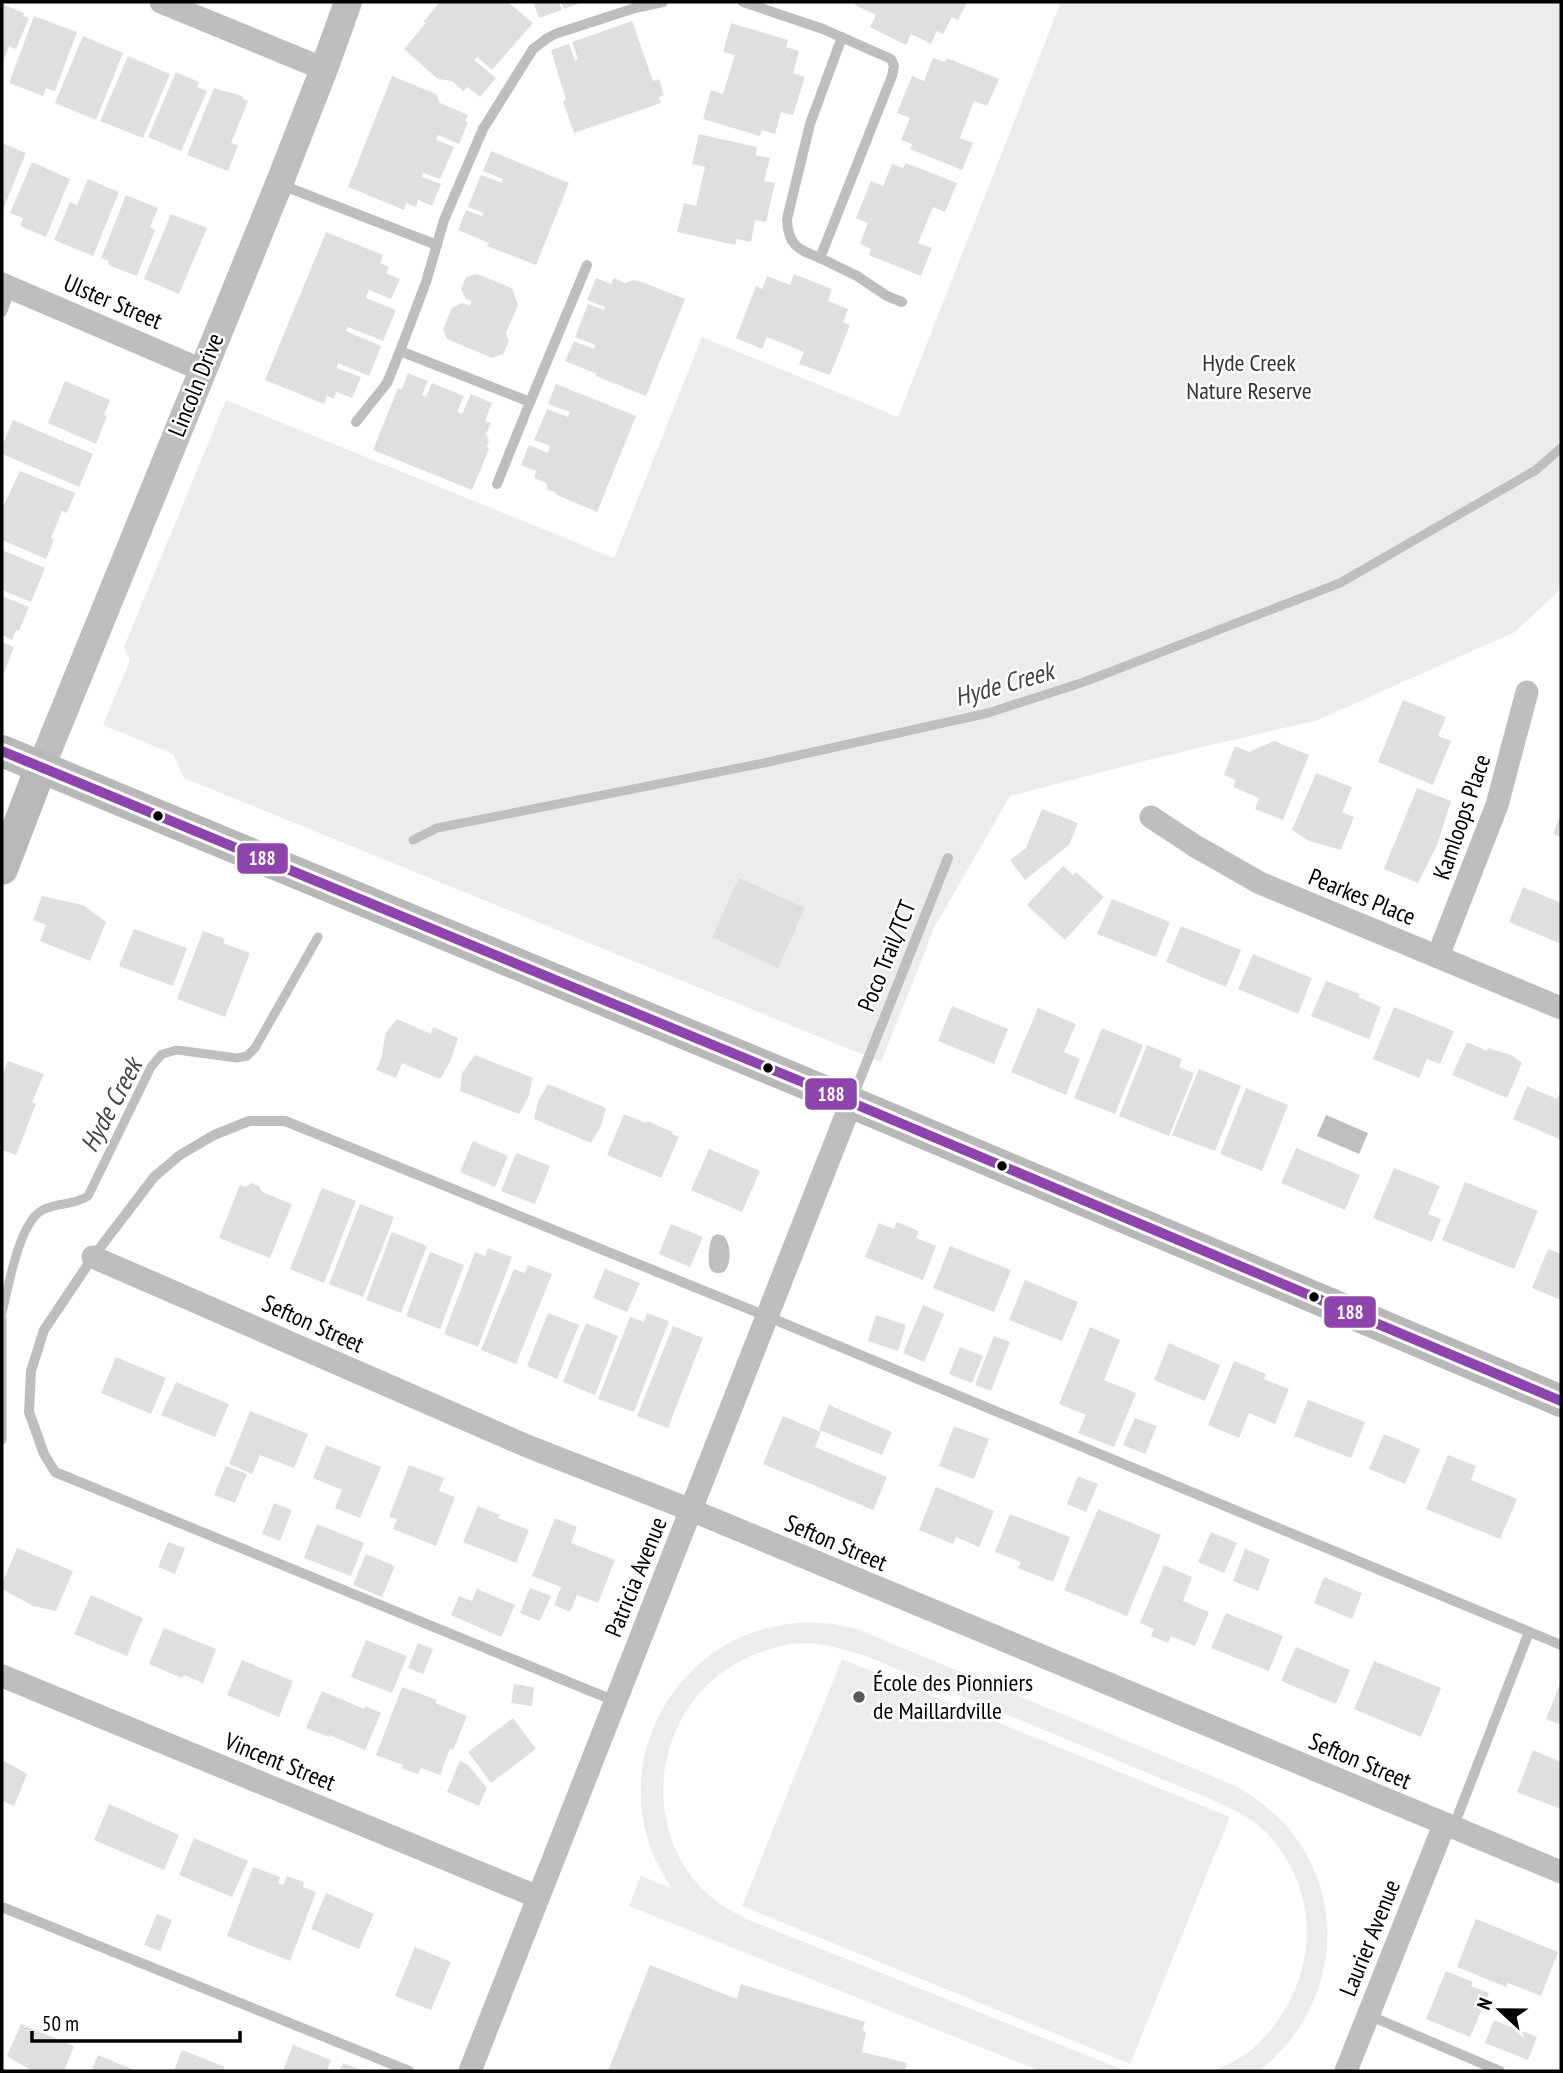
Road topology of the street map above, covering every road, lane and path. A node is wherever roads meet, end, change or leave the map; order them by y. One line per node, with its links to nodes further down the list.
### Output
1 (161, 2): 6 (street)
2 (348, 2): 6 (street, Lincoln Drive)
3 (663, 2): 8 (lane)
4 (743, 2): 5 (lane)
5 (842, 37): 9 (lane); 9 (lane)
6 (324, 69): 7 (street, Lincoln Drive)
7 (279, 184): 8 (lane); 15 (street, Lincoln Drive)
8 (437, 245): 14 (lane)
9 (820, 258): 12 (lane)
10 (587, 265): 16 (lane)
11 (7, 286): 13 (lane); 15 (street, Ulster Street)
12 (902, 302)
13 (2, 312)
14 (400, 351): 16 (lane); 17 (lane)
15 (202, 370): 21 (street, Lincoln Drive)
16 (530, 402): 18 (lane)
17 (356, 422)
18 (497, 484)
19 (1527, 692): 25 (street, Kamloops Place)
20 (2, 751): 21 (main road)
21 (41, 767): 24 (main road); 27 (main road)
22 (1152, 817): 25 (street, Pearkes Place)
23 (948, 858): 27 (lane, Poco Trail/TCT)
24 (2, 869)
25 (1438, 956): 26 (street, Pearkes Place)
26 (1561, 1008)
27 (851, 1102): 29 (street, Patricia Avenue); 30 (main road)
28 (93, 1257): 29 (lane); 31 (street, Sefton Street); 35 (lane)
29 (766, 1316): 31 (street, Patricia Avenue); 32 (lane)
30 (1561, 1401)
31 (691, 1510): 35 (street, Patricia Avenue); 36 (street, Sefton Street)
32 (1529, 1632): 33 (lane); 36 (lane)
33 (1561, 1645)
34 (2, 1676): 38 (street, Vincent Street)
35 (615, 1701): 38 (street, Patricia Avenue)
36 (1448, 1826): 37 (street, Sefton Street); 40 (street, Laurier Avenue)
37 (1561, 1872)
38 (538, 1897): 42 (street, Patricia Avenue)
39 (2, 1906): 41 (lane)
40 (1368, 2015): 43 (street, Laurier Avenue); 44 (lane)
41 (410, 2071)
42 (470, 2071)
43 (1346, 2071)
44 (1500, 2071)

